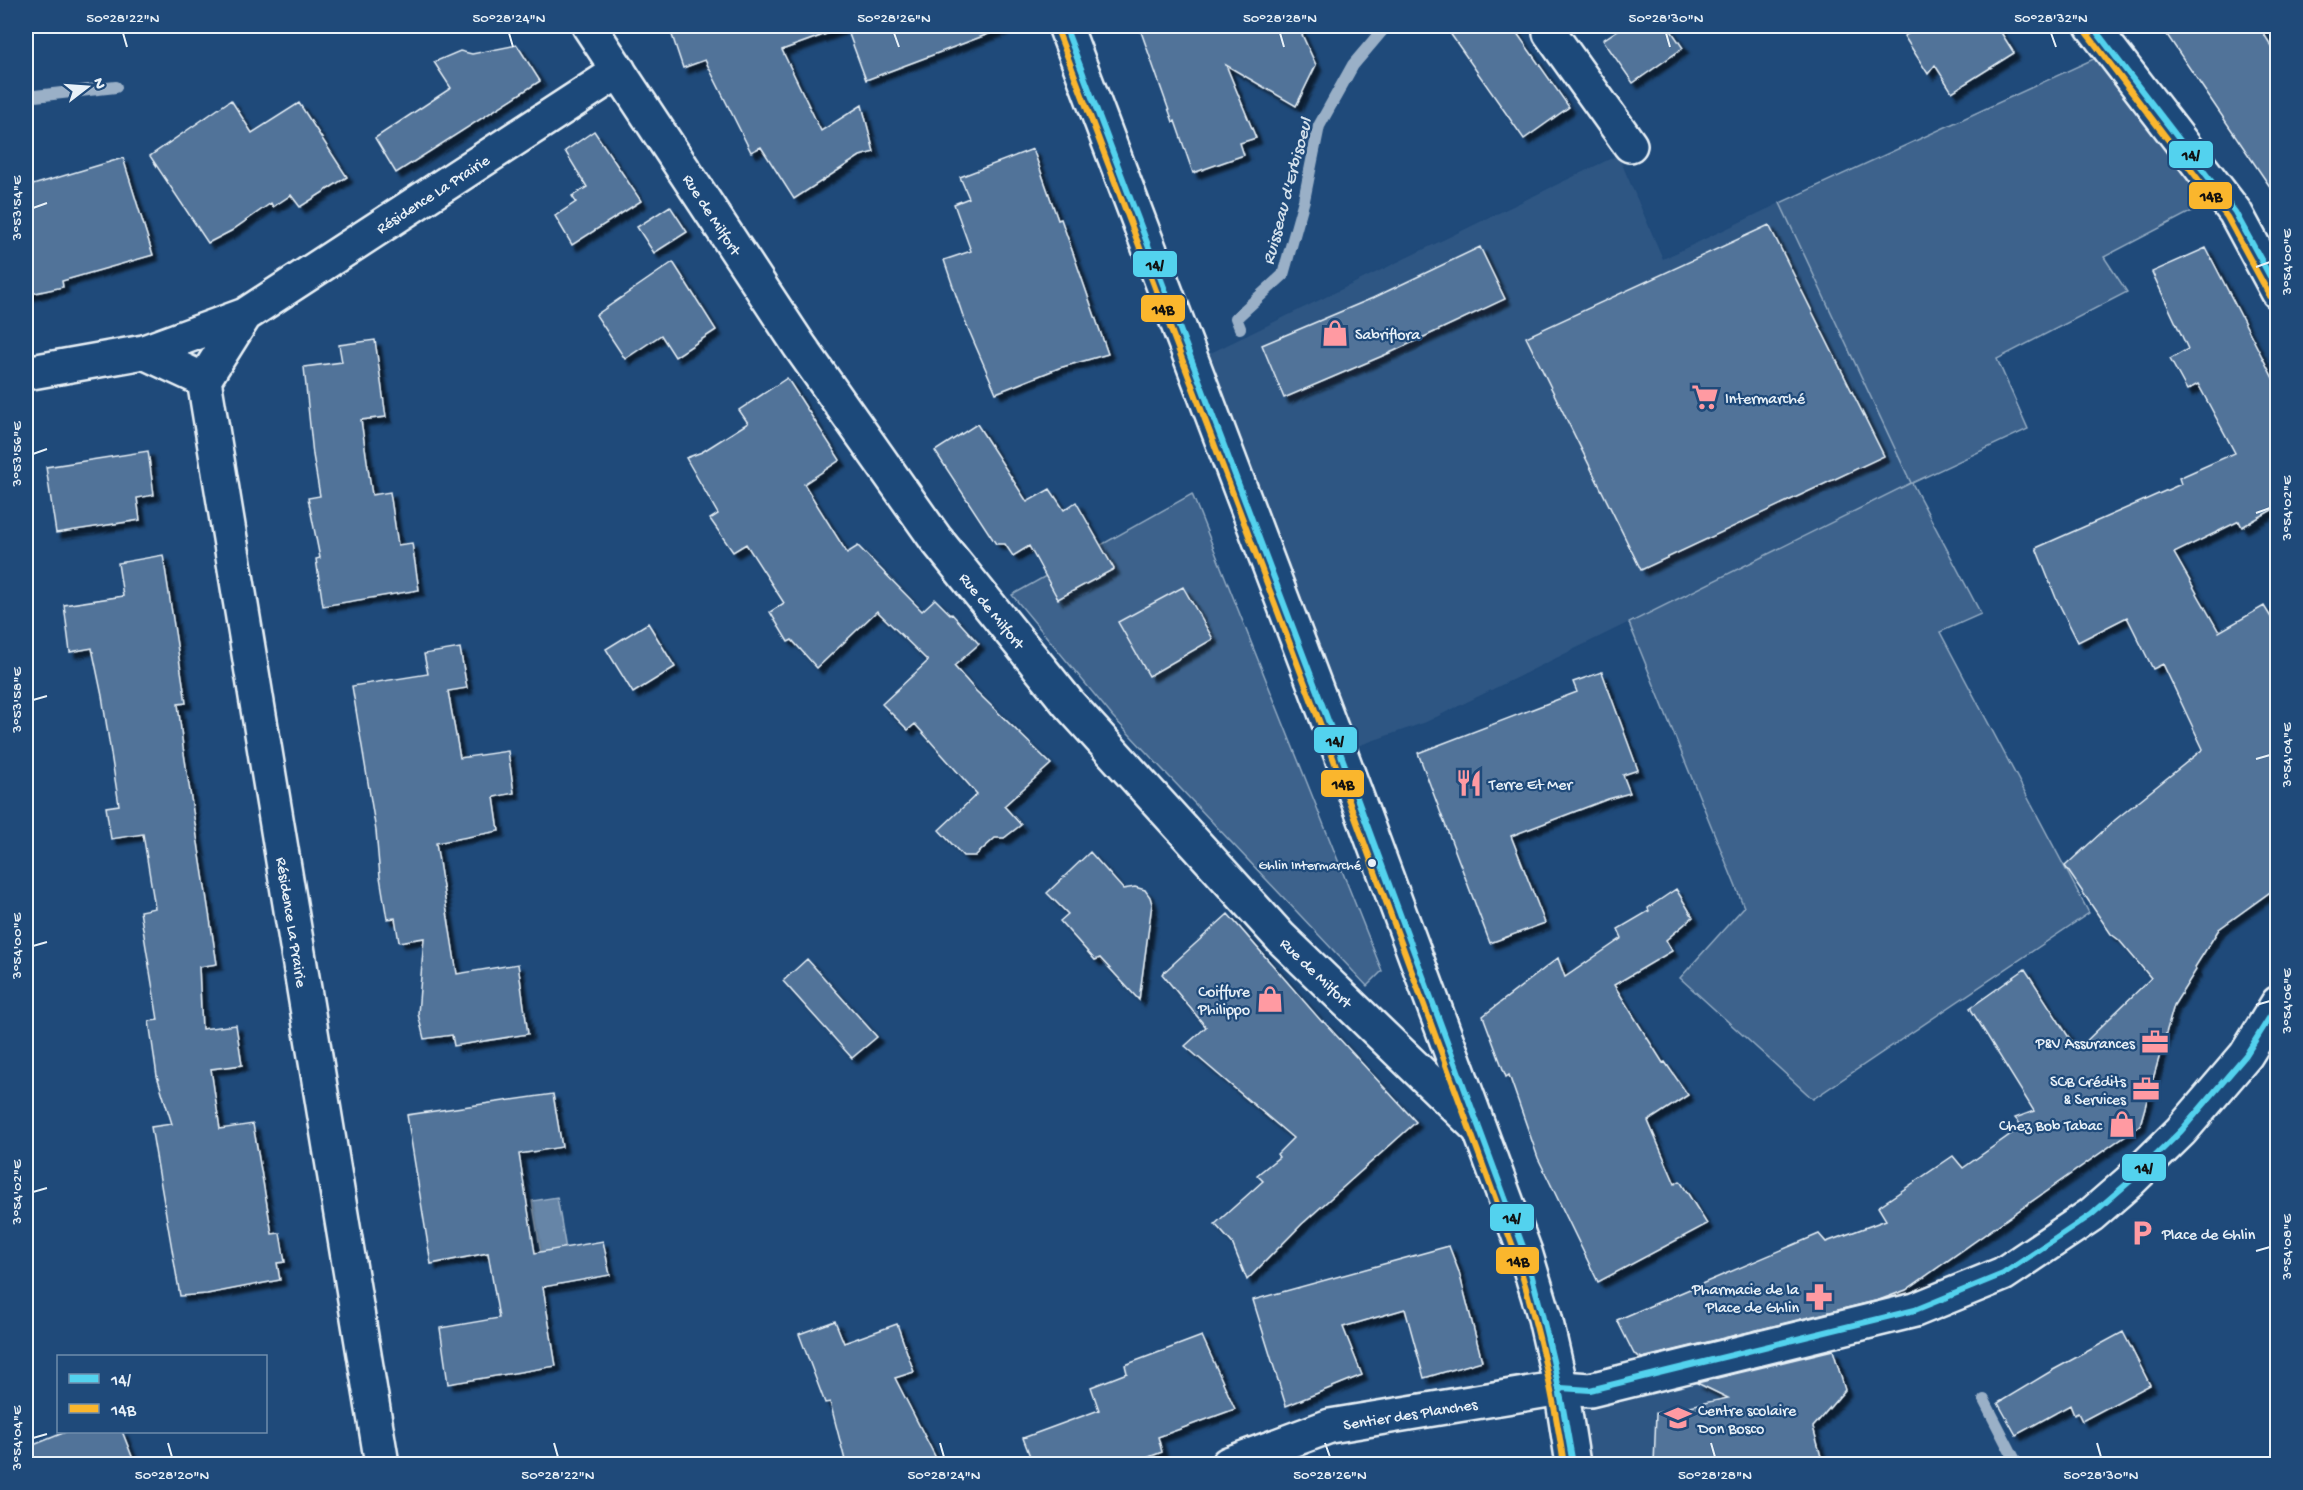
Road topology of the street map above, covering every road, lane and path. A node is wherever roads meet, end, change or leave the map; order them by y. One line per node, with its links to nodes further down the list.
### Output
1 (589, 26): 5 (street, Rue de Milfort)
2 (1065, 26): 13 (street)
3 (2091, 26): 7 (street)
4 (1551, 28): 6 (street)
5 (619, 71): 8 (street, Résidence La Prairie); 13 (street, Rue de Milfort)
6 (1630, 145)
7 (2277, 292)
8 (245, 315): 9 (street, Résidence La Prairie); 11 (street, Résidence La Prairie)
9 (144, 352): 10 (street, Résidence La Prairie); 11 (street)
10 (26, 373)
11 (204, 380): 15 (street, Résidence La Prairie)
12 (2277, 1003): 14 (street)
13 (1479, 1129): 14 (street)
14 (1561, 1388): 16 (street, Sentier des Planches); 17 (street)
15 (382, 1464)
16 (1228, 1464)
17 (1573, 1464)

